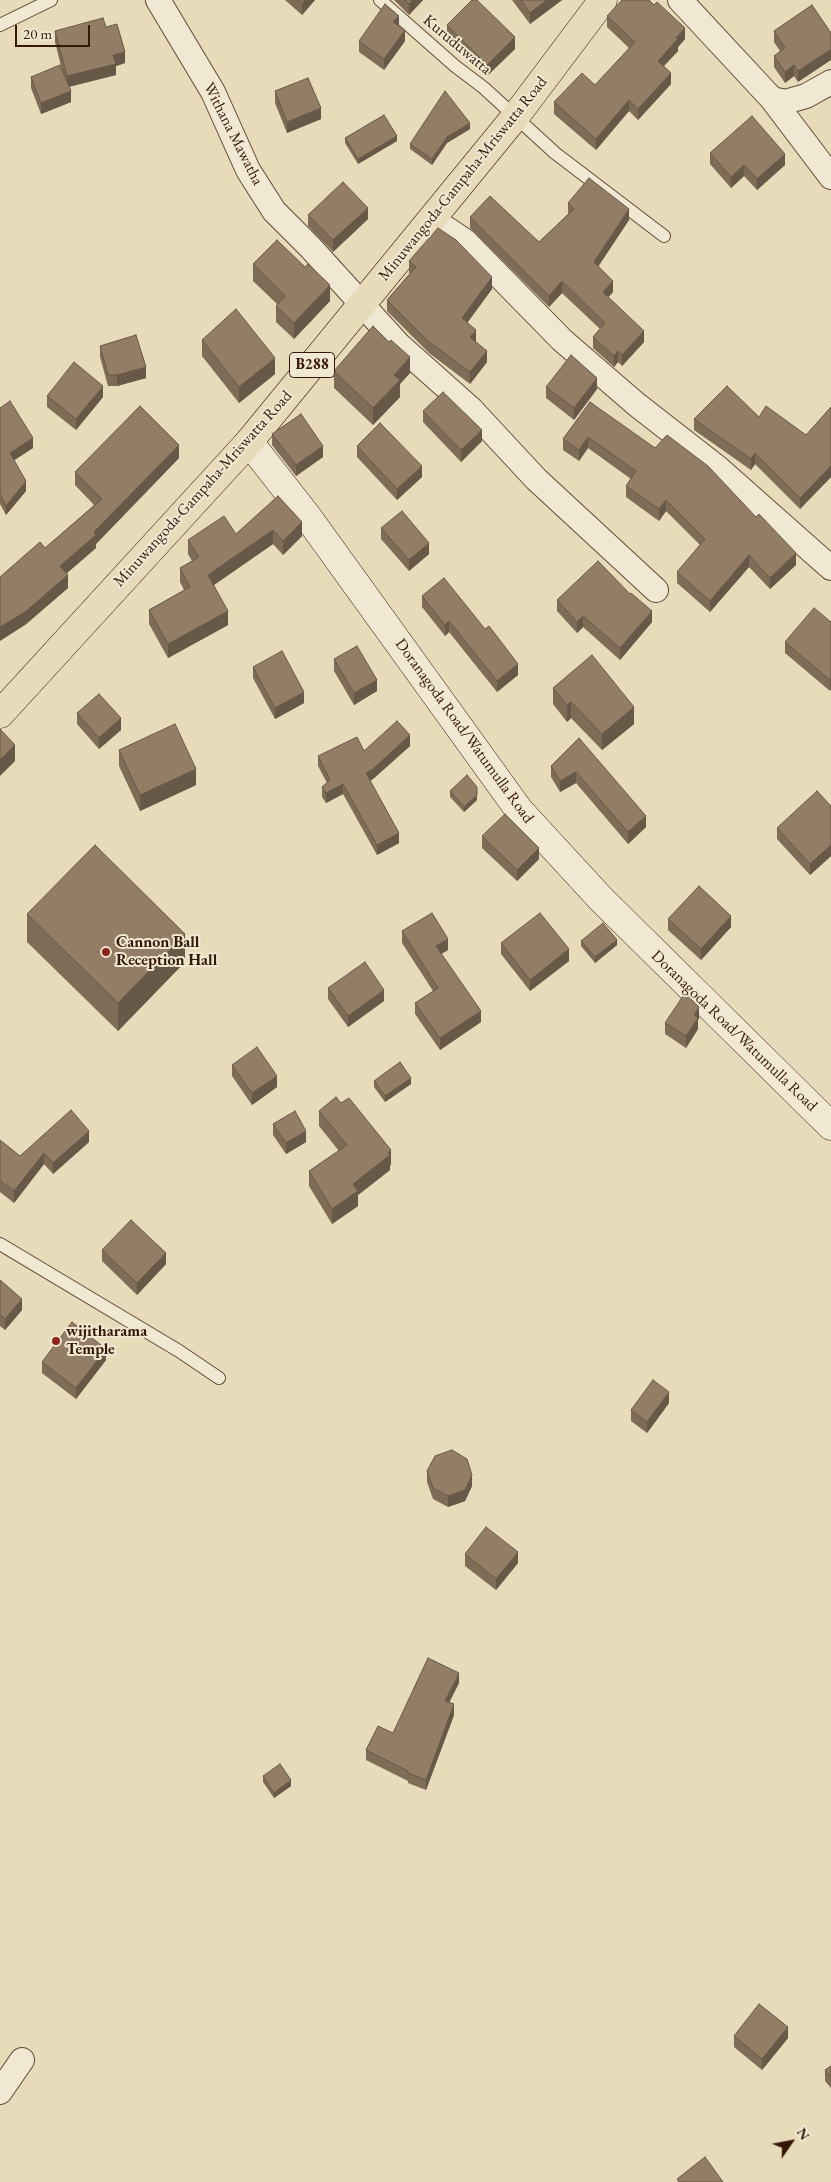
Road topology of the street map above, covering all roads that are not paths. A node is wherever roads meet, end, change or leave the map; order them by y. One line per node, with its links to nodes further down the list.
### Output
1 (51, 0): 6 (lane)
2 (158, 0): 13 (street, Withana Mawatha)
3 (380, 0): 9 (lane, Kuruduwatta)
4 (603, 0): 9 (main road, Minuwangoda-Gampaha-Mriswatta Road / B288)
5 (680, 0): 8 (street)
6 (0, 25)
7 (831, 82): 8 (street)
8 (772, 99): 10 (street)
9 (514, 117): 11 (main road, Minuwangoda-Gampaha-Mriswatta Road / B288); 12 (lane, Kuruduwatta)
10 (831, 177)
11 (432, 218): 13 (main road, Minuwangoda-Gampaha-Mriswatta Road / B288); 15 (street)
12 (664, 236)
13 (361, 303): 14 (main road, Minuwangoda-Gampaha-Mriswatta Road / B288); 16 (street, Withana Mawatha)
14 (249, 442): 17 (main road, Minuwangoda-Gampaha-Mriswatta Road / B288); 18 (street, Doranagoda Road/Watumulla Road)
15 (831, 568)
16 (656, 590)
17 (0, 714)
18 (831, 1126)
19 (0, 1244): 20 (lane)
20 (219, 1378)
21 (22, 2060): 22 (street)
22 (0, 2092)

